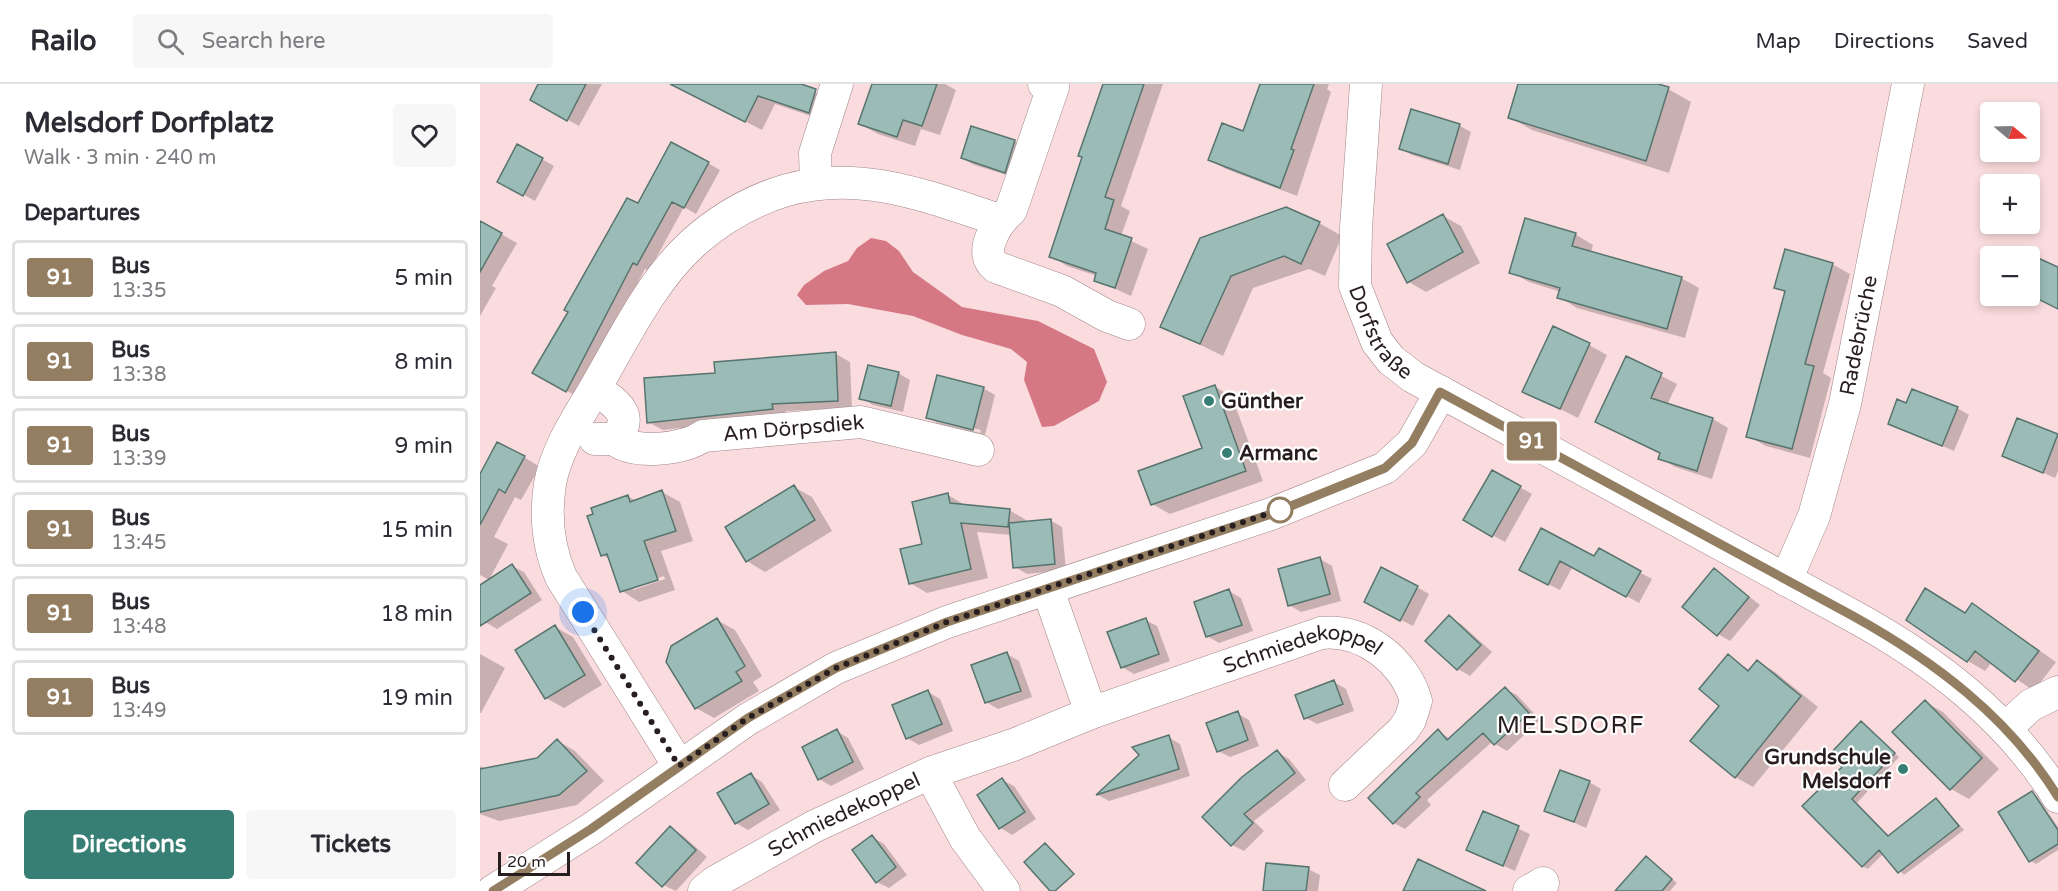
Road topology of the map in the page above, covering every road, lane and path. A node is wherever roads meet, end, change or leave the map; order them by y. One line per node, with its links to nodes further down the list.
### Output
1 (837, 84): 5 (street)
2 (1044, 84): 6 (street)
3 (1366, 84): 9 (street, Dorfstraße)
4 (1908, 84): 13 (street, Radebrüche)
5 (816, 184): 6 (street); 8 (street)
6 (999, 220): 7 (street)
7 (1129, 324)
8 (595, 389): 10 (street); 11 (street)
9 (1440, 392): 13 (street, Dorfstraße); 14 (street)
10 (571, 429): 11 (street, Am Dörpsdiek); 18 (street)
11 (614, 439): 12 (street, Am Dörpsdiek)
12 (978, 450)
13 (1785, 580): 17 (street, Dorfstraße)
14 (1048, 590): 16 (street); 18 (street)
15 (2058, 692): 17 (street)
16 (1091, 713): 19 (street, Schmiedekoppel); 20 (street, Schmiedekoppel)
17 (2005, 729): 21 (street, Dorfstraße)
18 (679, 766): 22 (street)
19 (930, 773): 23 (street, Schmiedekoppel); 24 (street)
20 (1345, 785)
21 (2058, 797)
22 (493, 891)
23 (704, 891)
24 (1004, 891)

